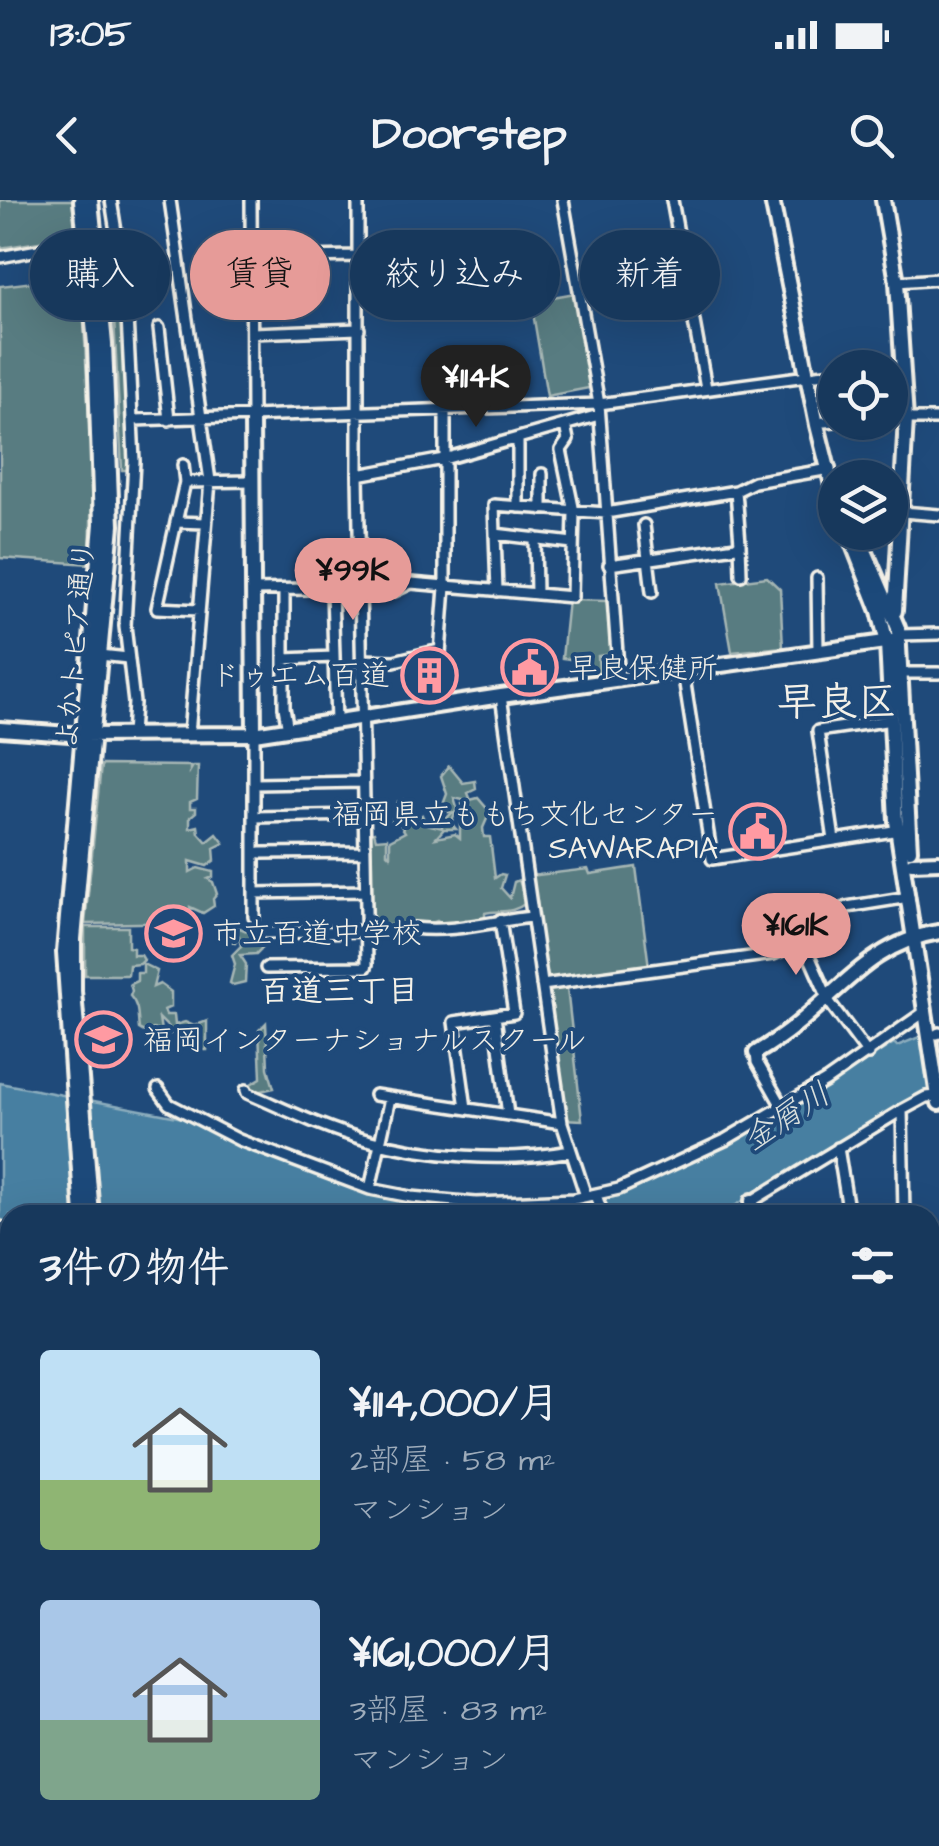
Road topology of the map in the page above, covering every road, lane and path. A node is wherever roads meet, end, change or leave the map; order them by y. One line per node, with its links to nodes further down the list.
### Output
1 (81, 200): 12 (street, よかトピア通り)
2 (91, 200): 13 (street, よかトピア通り)
3 (110, 200): 14 (street)
4 (170, 200): 37 (street)
5 (250, 200): 15 (street)
6 (358, 200): 16 (street)
7 (563, 200): 34 (street)
8 (672, 200): 32 (street)
9 (772, 200): 31 (street)
10 (780, 200): 31 (street)
11 (883, 200): 20 (street)
12 (85, 230)
13 (95, 230)
14 (115, 230)
15 (251, 230)
16 (357, 230)
17 (30, 251): 18 (street)
18 (0, 257)
19 (939, 279): 20 (street)
20 (897, 282): 29 (street)
21 (92, 320): 109 (street, よかトピア通り)
22 (103, 320): 52 (street, よかトピア通り)
23 (126, 320): 51 (street)
24 (252, 320): 28 (street)
25 (359, 320): 27 (street)
26 (159, 328): 42 (street)
27 (359, 329): 28 (street); 36 (street)
28 (252, 333): 38 (street)
29 (896, 350)
30 (818, 375): 31 (street)
31 (812, 376): 32 (street); 33 (street); 46 (street)
32 (706, 388): 34 (street)
33 (818, 391)
34 (599, 410): 35 (street); 43 (street); 61 (street)
35 (444, 412): 36 (street); 45 (street)
36 (358, 415): 38 (street); 50 (street)
37 (202, 418): 38 (street); 42 (street); 54 (street)
38 (252, 418): 53 (street)
39 (908, 419): 40 (street)
40 (939, 419)
41 (134, 420): 42 (street)
42 (168, 420)
43 (565, 426): 44 (street); 59 (street)
44 (518, 439): 45 (street); 57 (street)
45 (444, 459): 50 (street); 77 (street)
46 (830, 460)
47 (183, 465): 55 (street)
48 (542, 474): 58 (street)
49 (818, 474): 56 (street)
50 (358, 475): 81 (street)
51 (134, 478): 52 (street); 88 (street)
52 (111, 479): 87 (street, よかトピア通り)
53 (253, 480): 54 (street); 78 (street)
54 (210, 481): 55 (street); 64 (street)
55 (185, 482): 63 (street)
56 (736, 491): 61 (street); 69 (street)
57 (518, 507): 58 (street); 66 (street)
58 (542, 509): 59 (street)
59 (574, 512): 61 (street); 68 (street)
60 (908, 512): 62 (street)
61 (606, 514): 74 (street)
62 (939, 515)
63 (176, 522): 64 (street); 85 (street)
64 (205, 522): 85 (street)
65 (644, 525): 73 (street)
66 (496, 534): 67 (street); 82 (street)
67 (535, 538): 68 (street); 84 (street)
68 (573, 542): 84 (street)
69 (740, 542): 73 (street); 75 (street)
70 (855, 550): 90 (street)
71 (865, 550): 86 (street)
72 (895, 550): 86 (street)
73 (648, 559): 74 (street); 83 (street)
74 (609, 565): 101 (street)
75 (742, 576)
76 (818, 578): 92 (street)
77 (445, 587): 81 (street); 82 (street); 91 (street)
78 (254, 590): 79 (street); 110 (street)
79 (284, 590): 80 (street); 96 (street)
80 (332, 590): 81 (street); 94 (street)
81 (360, 591): 97 (street)
82 (497, 592): 84 (street)
83 (652, 592)
84 (536, 594)
85 (198, 610): 112 (street)
86 (895, 616): 90 (street)
87 (103, 625): 88 (street); 93 (street, よかトピア通り)
88 (125, 626): 95 (street)
89 (939, 634): 90 (street)
90 (895, 639): 92 (street); 99 (street); 105 (street)
91 (440, 650): 97 (street); 103 (street)
92 (818, 652): 98 (street)
93 (100, 655): 95 (street); 109 (street, よかトピア通り)
94 (334, 657): 96 (street); 106 (street)
95 (128, 658): 111 (street)
96 (284, 658): 108 (street)
97 (362, 660): 104 (street)
98 (683, 671): 101 (street); 118 (street)
99 (900, 673): 100 (street); 117 (street)
100 (939, 673)
101 (619, 680): 102 (street)
102 (500, 696): 103 (street); 127 (street)
103 (436, 707): 104 (street)
104 (363, 719): 106 (street); 113 (street)
105 (892, 720): 117 (street); 118 (street)
106 (336, 722): 108 (street)
107 (0, 729): 109 (street)
108 (288, 730): 110 (street)
109 (87, 734): 111 (street); 145 (street, よかトピア通り)
110 (254, 734): 112 (street); 114 (street)
111 (132, 735): 112 (street)
112 (189, 735)
113 (363, 782): 114 (street); 115 (street)
114 (255, 784): 116 (street)
115 (364, 815): 116 (street); 119 (street)
116 (254, 817): 124 (street)
117 (903, 830): 118 (street); 122 (street); 125 (street)
118 (834, 840)
119 (365, 852): 120 (street); 123 (street)
120 (260, 853)
121 (939, 862): 122 (street)
122 (912, 864): 133 (street)
123 (366, 892): 124 (street); 130 (street)
124 (254, 893): 126 (street)
125 (909, 897): 133 (street); 134 (street)
126 (254, 917)
127 (532, 917): 128 (street); 136 (street)
128 (500, 920): 129 (street); 139 (street)
129 (413, 928)
130 (366, 931): 132 (street); 135 (street)
131 (939, 932): 133 (street)
132 (265, 933)
133 (919, 935): 137 (street); 138 (street); 140 (street)
134 (803, 942): 136 (street); 137 (street)
135 (266, 968)
136 (542, 985): 153 (street)
137 (826, 996): 141 (street); 142 (street)
138 (926, 1011): 140 (street); 142 (street)
139 (496, 1016): 149 (street); 152 (street)
140 (936, 1036): 148 (street)
141 (756, 1053): 150 (street)
142 (868, 1054): 150 (street)
143 (158, 1090): 157 (street)
144 (246, 1090): 154 (street)
145 (79, 1093): 159 (street); 160 (street)
146 (375, 1095): 147 (street)
147 (390, 1098): 149 (street); 154 (street)
148 (939, 1098): 151 (street)
149 (466, 1108): 152 (street)
150 (783, 1108): 158 (street)
151 (902, 1110): 155 (street); 164 (street)
152 (508, 1115): 153 (street)
153 (562, 1123): 156 (street)
154 (380, 1142): 156 (street); 157 (street)
155 (838, 1148): 162 (street); 163 (street)
156 (570, 1151): 158 (street)
157 (370, 1189): 158 (street)
158 (591, 1195): 161 (street)
159 (82, 1205)
160 (91, 1205)
161 (597, 1205)
162 (756, 1205)
163 (847, 1205)
164 (904, 1205)

